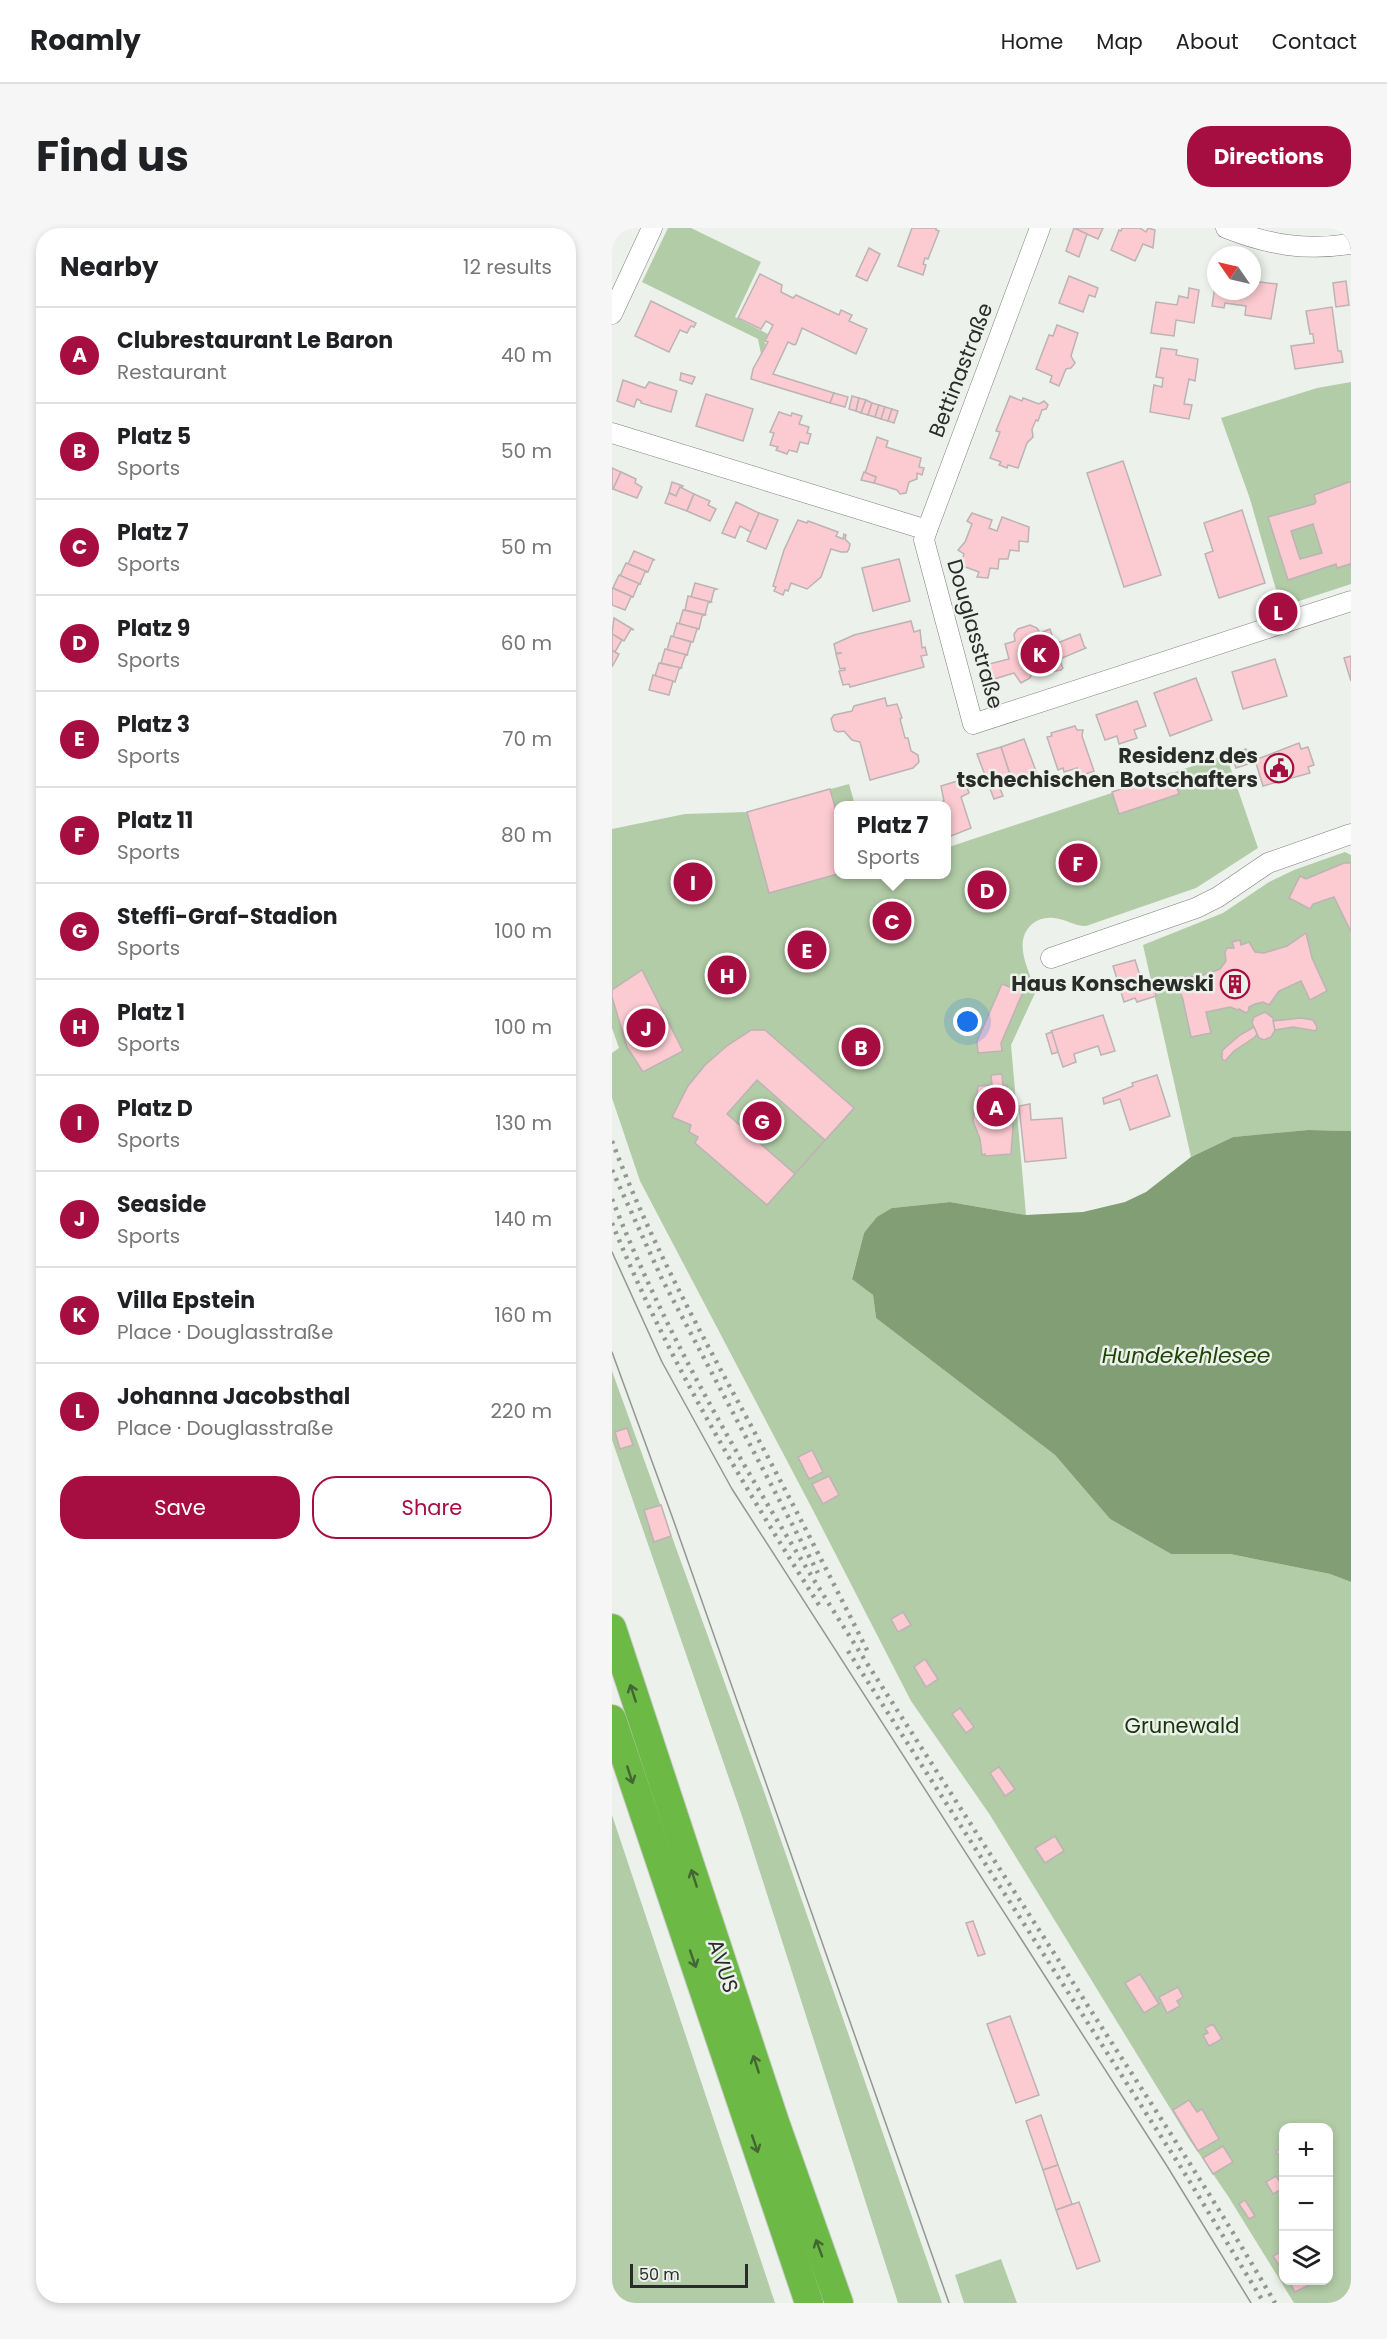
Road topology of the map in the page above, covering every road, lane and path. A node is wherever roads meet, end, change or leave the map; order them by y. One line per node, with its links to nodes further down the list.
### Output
1 (652, 228): 5 (street)
2 (1040, 228): 7 (street, Bettinastraße)
3 (1226, 228): 4 (street)
4 (1351, 244)
5 (612, 314)
6 (612, 433): 7 (street)
7 (927, 530): 8 (street, Douglasstraße)
8 (1351, 601)
9 (1351, 834): 10 (street)
10 (1051, 957)
11 (612, 1628): 14 (highway, AVUS, one-way to 11)
12 (612, 1719): 13 (highway, AVUS, one-way to 13)
13 (809, 2303)
14 (839, 2303)

